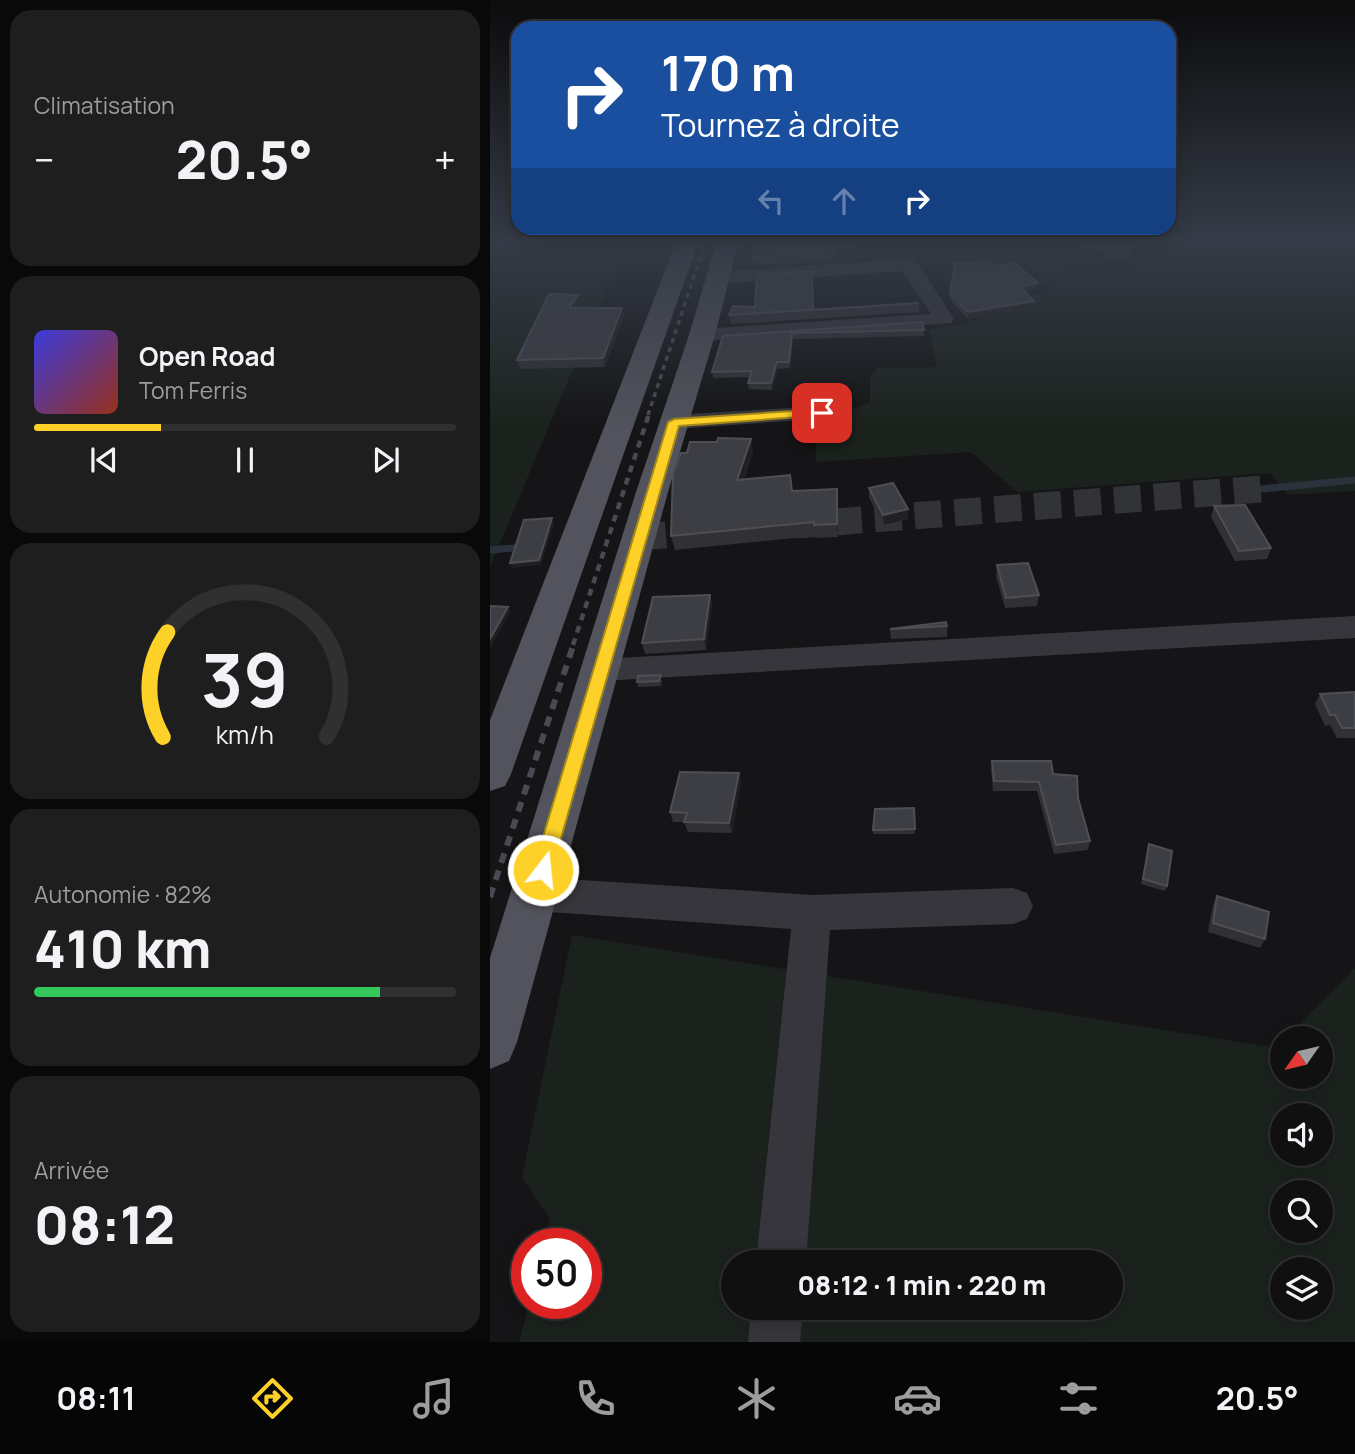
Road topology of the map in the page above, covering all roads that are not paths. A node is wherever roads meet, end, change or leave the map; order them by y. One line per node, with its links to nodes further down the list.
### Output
1 (665, 303): 9 (main road)
2 (710, 303): 4 (main road)
3 (933, 303): 4 (street)
4 (702, 335): 6 (main road)
5 (822, 413): 6 (street)
6 (674, 422): 8 (main road)
7 (1355, 626): 8 (street)
8 (601, 670): 10 (main road)
9 (490, 774)
10 (536, 894): 12 (street); 13 (main road)
11 (1013, 906): 12 (street)
12 (813, 913): 14 (street)
13 (490, 1042)
14 (782, 1250)
15 (776, 1320): 16 (street)
16 (774, 1342)

